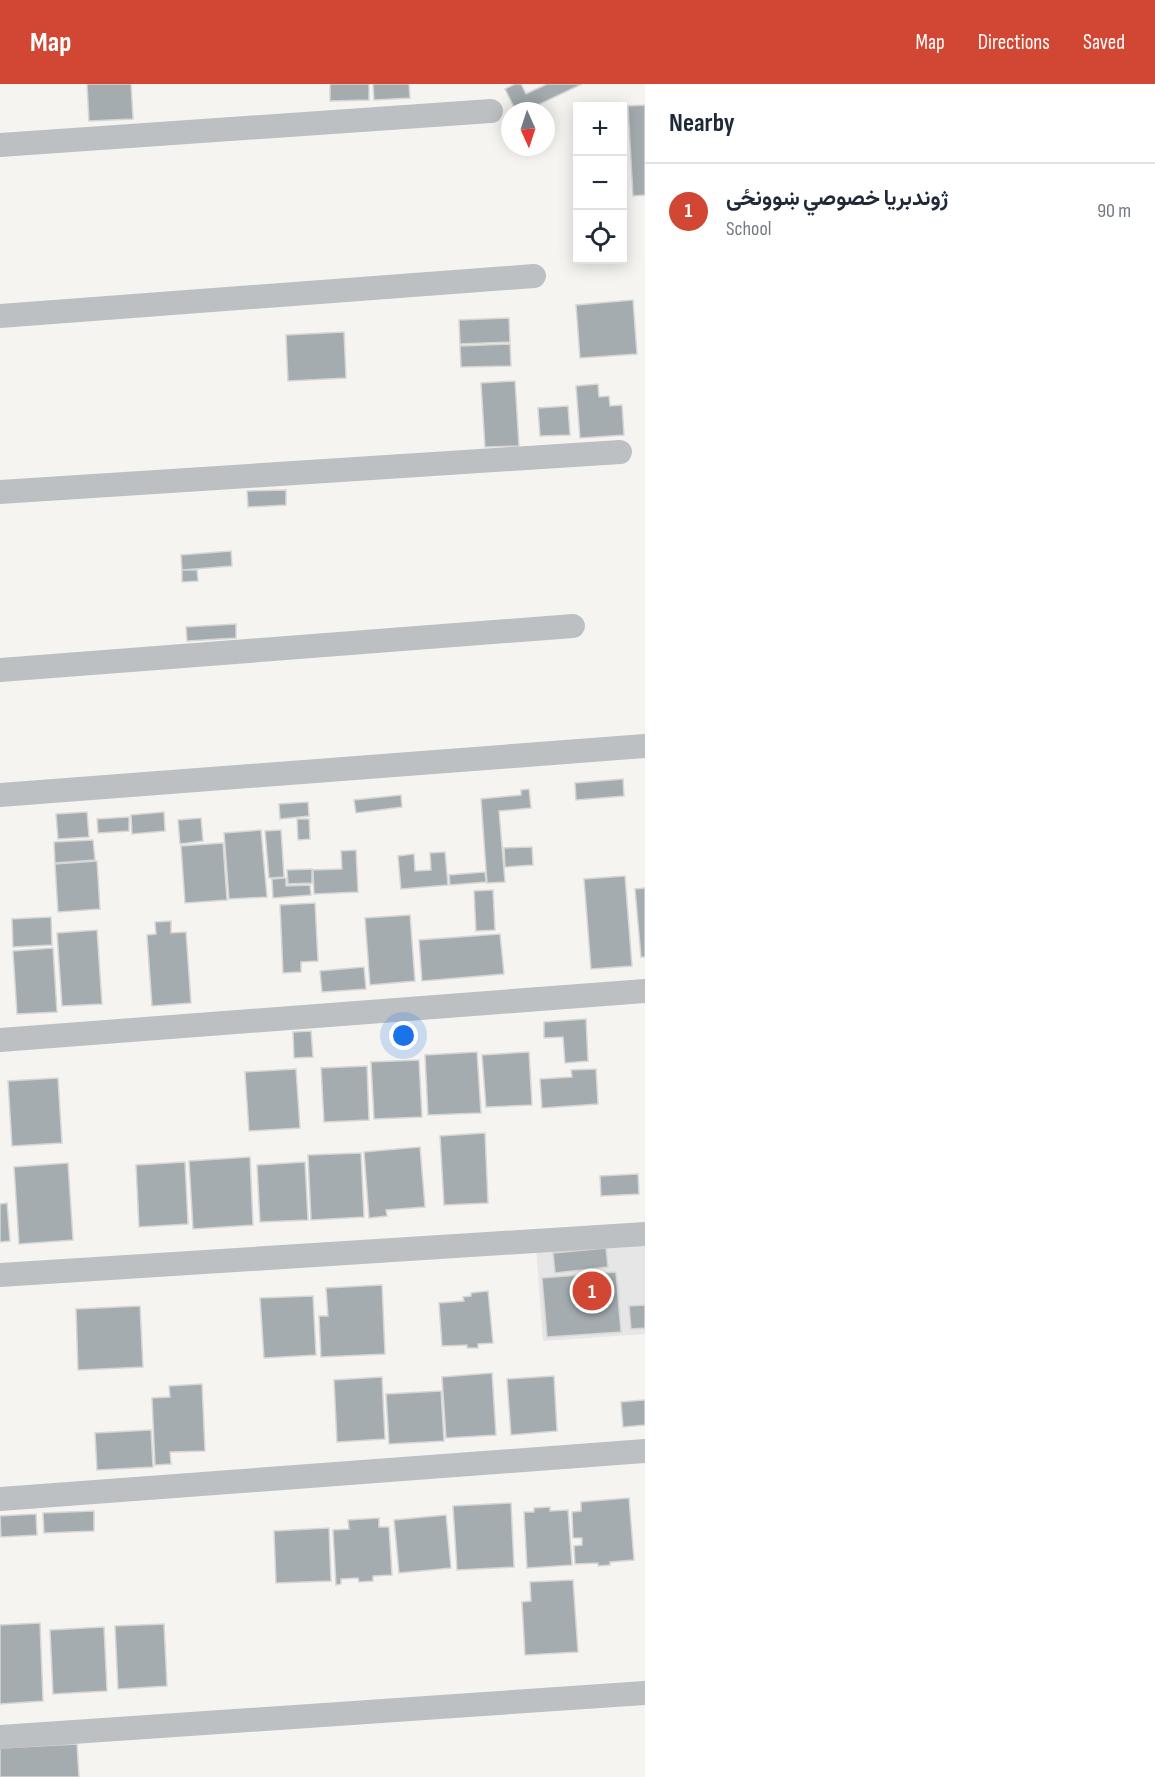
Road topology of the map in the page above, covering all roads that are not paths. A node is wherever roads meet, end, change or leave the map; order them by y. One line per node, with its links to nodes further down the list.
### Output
1 (491, 111): 2 (street)
2 (0, 145)
3 (534, 276): 4 (street)
4 (0, 316)
5 (620, 452): 6 (street)
6 (0, 492)
7 (573, 626): 8 (street)
8 (0, 670)
9 (645, 746): 10 (street)
10 (0, 795)
11 (645, 991): 12 (street)
12 (0, 1040)
13 (645, 1234): 14 (street)
14 (0, 1275)
15 (645, 1451): 16 (street)
16 (0, 1499)
17 (645, 1692): 18 (street)
18 (0, 1737)

